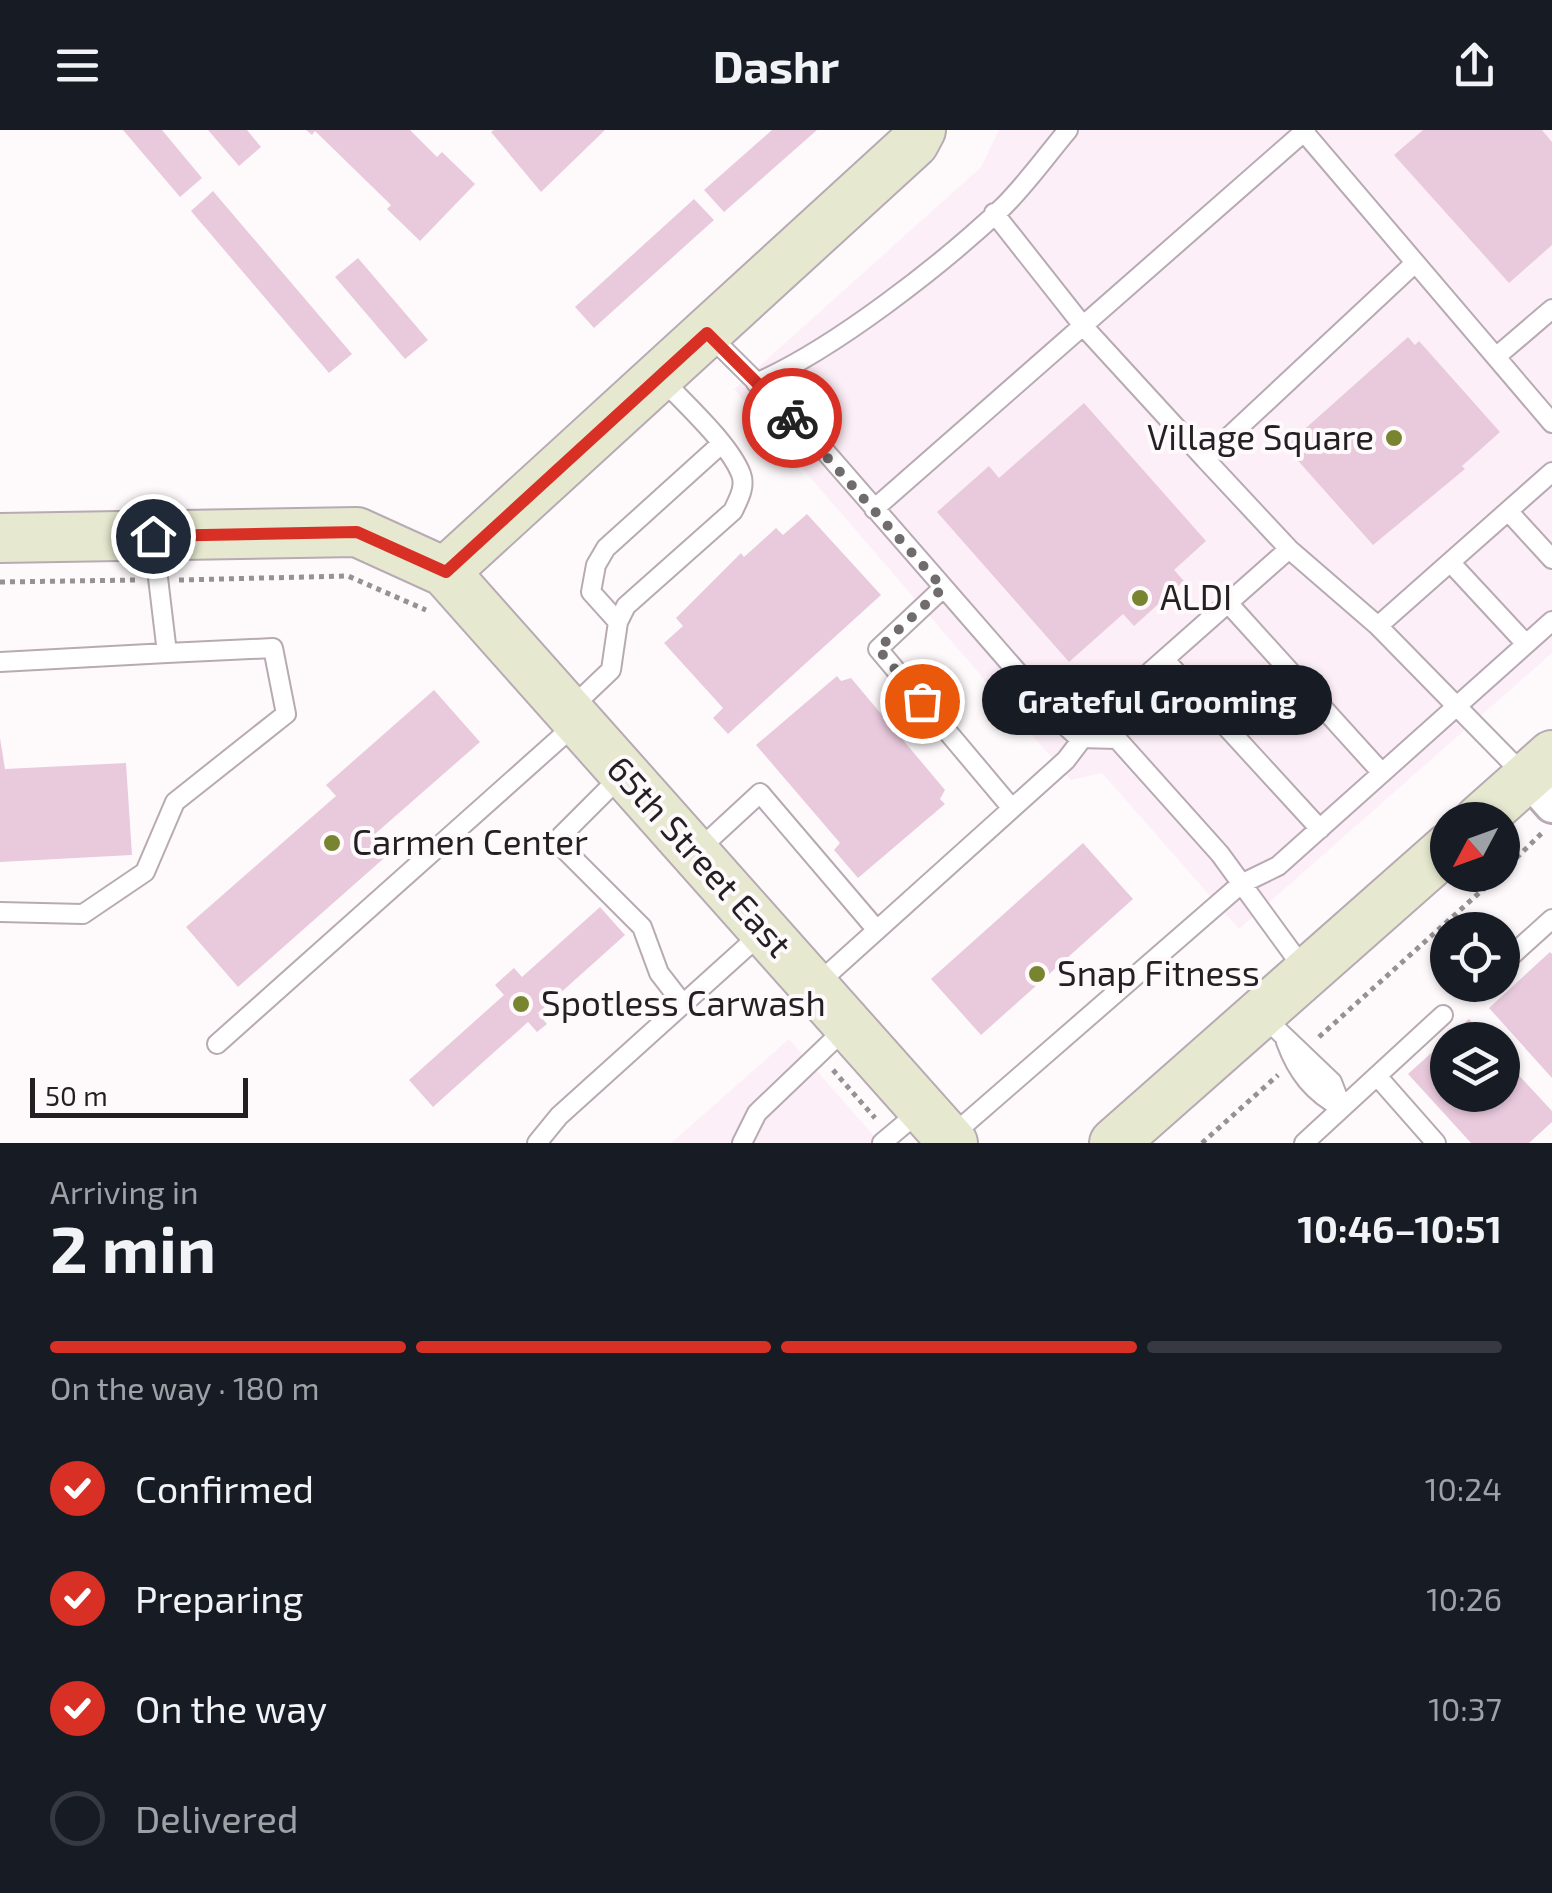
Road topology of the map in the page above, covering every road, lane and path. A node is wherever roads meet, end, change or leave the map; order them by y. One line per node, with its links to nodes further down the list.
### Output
1 (921, 130): 8 (street)
2 (1068, 130): 4 (lane)
3 (1305, 131): 5 (lane); 7 (lane)
4 (994, 213): 7 (lane); 11 (lane)
5 (1415, 263): 9 (lane); 14 (lane)
6 (1552, 308): 9 (lane)
7 (1084, 327): 14 (lane); 16 (lane)
8 (707, 333): 10 (street); 11 (lane)
9 (1497, 356): 12 (lane)
10 (660, 376): 13 (lane); 23 (street)
11 (756, 382): 16 (lane)
12 (1552, 422)
13 (720, 445): 27 (lane); 27 (lane)
14 (1205, 459): 20 (lane)
15 (1552, 472): 17 (lane)
16 (874, 508): 24 (lane)
17 (1508, 511): 21 (lane); 22 (lane)
18 (153, 536): 19 (street); 23 (street); 30 (lane)
19 (0, 538)
20 (1289, 549): 25 (lane); 28 (lane)
21 (1552, 558)
22 (1450, 562): 28 (lane); 29 (lane)
23 (446, 572): 34 (street, 65th Street East)
24 (943, 588): 35 (lane); 40 (lane)
25 (1228, 602): 31 (lane); 36 (lane)
26 (1552, 621): 29 (lane)
27 (618, 622): 34 (lane)
28 (1378, 626): 33 (lane)
29 (1526, 644): 33 (lane)
30 (167, 653): 32 (lane); 48 (lane)
31 (1165, 660): 35 (lane); 42 (lane)
32 (0, 662)
33 (1456, 706): 36 (lane); 38 (lane)
34 (573, 716): 37 (street, 65th Street East); 59 (lane)
35 (1079, 738): 40 (lane); 46 (lane)
36 (1382, 772): 42 (lane)
37 (624, 773): 43 (street, 65th Street East); 55 (lane)
38 (1544, 780): 39 (street)
39 (1508, 802)
40 (1010, 806): 50 (lane)
41 (1552, 822): 44 (path)
42 (1320, 829): 46 (lane)
43 (695, 853): 50 (lane); 51 (street, 65th Street East)
44 (1520, 855)
45 (1430, 864): 53 (street)
46 (1242, 884): 53 (lane); 63 (lane)
47 (1481, 892): 60 (path)
48 (0, 912)
49 (1551, 922): 52 (lane)
50 (876, 929): 54 (lane)
51 (765, 931): 54 (street, 65th Street East); 55 (lane)
52 (1520, 949)
53 (1306, 972): 58 (street)
54 (814, 987): 57 (street, 65th Street East)
55 (683, 1004): 64 (lane)
56 (1443, 1015): 61 (lane)
57 (848, 1025): 63 (street, 65th Street East); 65 (lane)
58 (1274, 1027): 60 (lane); 67 (street)
59 (217, 1044)
60 (1298, 1056): 62 (lane); 68 (path)
61 (1377, 1076): 62 (lane); 70 (lane)
62 (1342, 1108): 69 (lane)
63 (941, 1130): 66 (lane)
64 (538, 1143)
65 (742, 1143)
66 (882, 1143)
67 (1114, 1143)
68 (1202, 1143)
69 (1305, 1143)
70 (1436, 1143)

